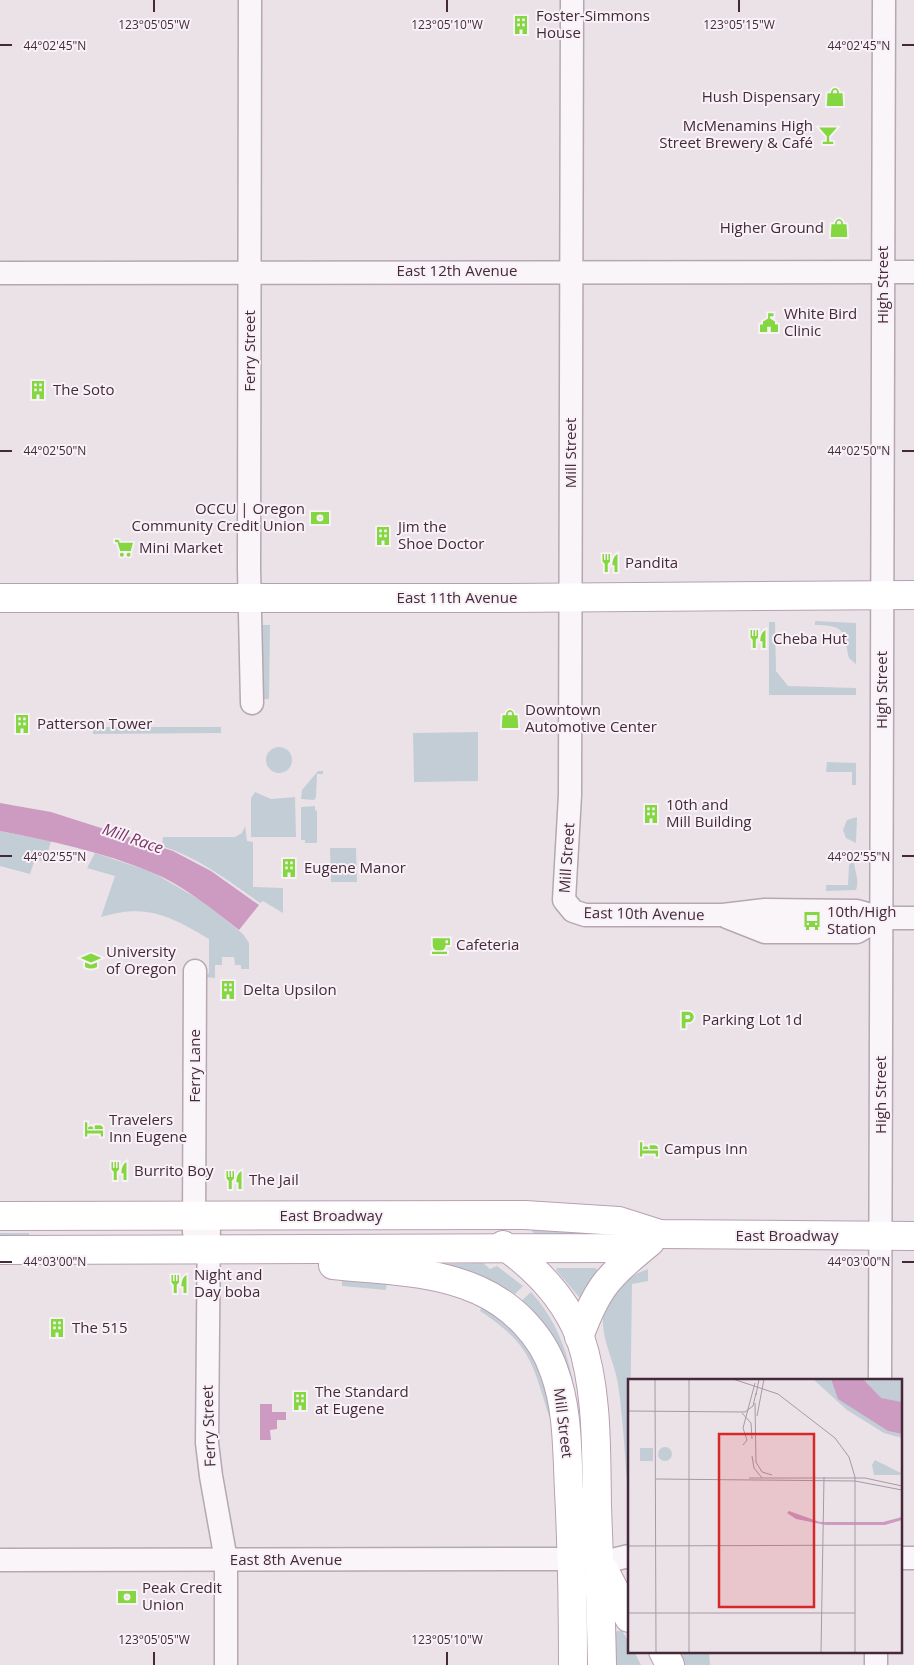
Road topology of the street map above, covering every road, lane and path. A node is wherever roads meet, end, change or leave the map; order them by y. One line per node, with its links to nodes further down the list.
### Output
1 (250, 0): 5 (street, Ferry Street)
2 (572, 0): 4 (street, Mill Street)
3 (884, 0): 6 (street, High Street)
4 (572, 271): 5 (street, East 12th Avenue); 6 (street, East 12th Avenue); 11 (street, Mill Street)
5 (250, 272): 8 (street, East 12th Avenue); 13 (street, Ferry Street)
6 (883, 272): 7 (street, East 12th Avenue); 9 (street, High Street)
7 (914, 272)
8 (0, 273)
9 (882, 595): 10 (main road, East 11th Avenue); 11 (main road, East 11th Avenue); 16 (street, High Street)
10 (914, 595)
11 (570, 597): 13 (main road, East 11th Avenue); 15 (street, Mill Street)
12 (0, 598): 13 (main road, East 11th Avenue)
13 (250, 598): 14 (street, Ferry Street)
14 (252, 702)
15 (567, 905): 16 (street, East 10th Avenue)
16 (881, 918): 17 (street, East 10th Avenue); 23 (street, High Street)
17 (914, 918)
18 (195, 971): 21 (street, Ferry Lane)
19 (0, 1216): 21 (main road, East Broadway)
20 (463, 1216): 21 (main road, East Broadway); 22 (main road, East Broadway); 27 (main road, Mill Street)
21 (201, 1217): 26 (street, Ferry Lane)
22 (660, 1234): 23 (main road, East Broadway); 27 (main road, East Broadway); 29 (main road)
23 (880, 1236): 24 (main road, East Broadway); 30 (street, High Street)
24 (914, 1236)
25 (0, 1250): 26 (main road, East Broadway)
26 (201, 1250): 28 (main road, East Broadway); 34 (street, Ferry Street)
27 (510, 1250): 28 (main road, East Broadway); 29 (main road, Mill Street)
28 (289, 1251): 32 (main road, Mill Street)
29 (580, 1337): 35 (main road, Mill Street)
30 (880, 1379)
31 (628, 1556): 35 (street)
32 (572, 1559): 34 (street, East 8th Avenue); 35 (main road); 42 (main road, Mill Street)
33 (0, 1560): 34 (street, East 8th Avenue)
34 (226, 1560): 41 (street, Ferry Street)
35 (600, 1563): 36 (street); 37 (main road, Mill Street); 43 (main road)
36 (628, 1564)
37 (628, 1616)
38 (646, 1652): 44 (main road)
39 (664, 1652): 45 (main road)
40 (876, 1652): 46 (street)
41 (226, 1665)
42 (573, 1665)
43 (602, 1665)
44 (653, 1665)
45 (670, 1665)
46 (876, 1665)

